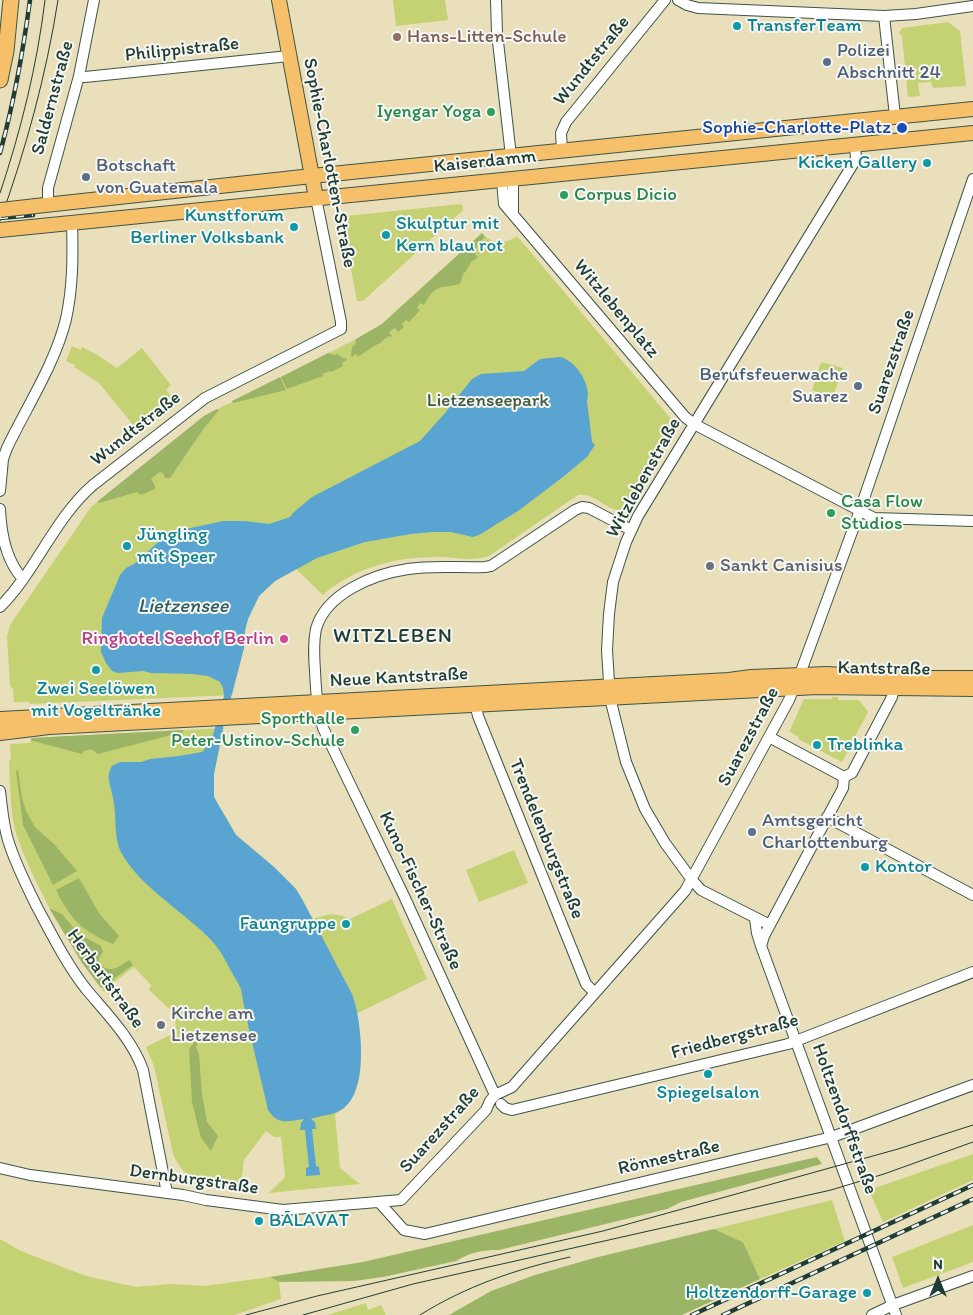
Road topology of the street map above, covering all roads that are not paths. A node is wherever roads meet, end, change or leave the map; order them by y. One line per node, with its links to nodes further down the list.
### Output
1 (3, 0): 10 (highway)
2 (11, 0): 13 (highway)
3 (94, 0): 12 (street, Saldernstraße)
4 (279, 0): 11 (main road, Sophie-Charlotten-Straße)
5 (496, 0): 19 (street)
6 (664, 0): 18 (street, Wundtstraße)
7 (678, 0): 9 (street)
8 (973, 6): 9 (street)
9 (884, 16): 15 (street)
10 (0, 35)
11 (289, 56): 12 (street, Philippistraße); 21 (main road, Sophie-Charlotten-Straße)
12 (79, 76): 26 (street, Saldernstraße)
13 (0, 80)
14 (973, 109): 15 (main road)
15 (895, 116): 18 (main road, Kaiserdamm)
16 (973, 133): 17 (main road, Kaiserdamm)
17 (855, 145): 22 (main road, Kaiserdamm); 31 (street, Witzlebenstraße)
18 (562, 150): 19 (main road, Kaiserdamm)
19 (511, 156): 20 (main road, Kaiserdamm)
20 (339, 173): 21 (main road, Kaiserdamm); 24 (main road)
21 (312, 176): 25 (main road, Sophie-Charlotten-Straße); 26 (main road, Kaiserdamm)
22 (507, 179): 24 (main road, Kaiserdamm); 31 (street, Witzlebenplatz)
23 (973, 179): 35 (street, Suarezstraße)
24 (342, 196): 25 (main road, Kaiserdamm)
25 (316, 198): 28 (main road, Kaiserdamm); 30 (street, Sophie-Charlotten-Straße)
26 (42, 205): 27 (main road, Kaiserdamm, bridge)
27 (0, 210)
28 (72, 223): 29 (main road, Kaiserdamm); 32 (street)
29 (0, 230)
30 (338, 332): 38 (street, Wundtstraße)
31 (694, 424): 35 (street, Witzlebenplatz); 37 (street, Witzlebenstraße)
32 (2, 458): 33 (street)
33 (0, 491)
34 (0, 509): 38 (street)
35 (860, 510): 36 (street, Witzlebenplatz); 40 (street, Suarezstraße)
36 (973, 521)
37 (631, 530): 45 (street, Witzlebenstraße); 47 (street, Kuno-Fischer-Straße)
38 (23, 579): 39 (street, Wundtstraße)
39 (0, 607)
40 (800, 674): 41 (main road, Kantstraße); 42 (street, Suarezstraße); 45 (main road, Neue Kantstraße)
41 (973, 678)
42 (795, 688): 43 (main road, Kantstraße); 45 (main road, Neue Kantstraße); 51 (street, Suarezstraße)
43 (894, 688): 44 (main road, Kantstraße); 52 (street)
44 (973, 689)
45 (609, 692): 46 (main road, Neue Kantstraße); 55 (street, Witzlebenstraße)
46 (474, 699): 47 (main road, Neue Kantstraße); 61 (street, Trendelenburgstraße)
47 (318, 707): 48 (main road, Neue Kantstraße); 64 (street, Kuno-Fischer-Straße)
48 (202, 713): 49 (main road, Neue Kantstraße); 50 (main road, Neue Kantstraße)
49 (0, 719)
50 (0, 733)
51 (769, 737): 52 (street); 55 (street, Suarezstraße)
52 (845, 779): 54 (street)
53 (0, 791): 67 (street, Herbartstraße)
54 (827, 817): 56 (street); 58 (street)
55 (692, 880): 57 (street, Witzlebenstraße); 61 (street, Suarezstraße)
56 (973, 896)
57 (755, 918): 58 (street, Witzlebenstraße); 59 (street, Holtzendorffstraße)
58 (770, 925): 59 (street)
59 (762, 946): 62 (street, Holtzendorffstraße)
60 (973, 972): 62 (street, Friedbergstraße)
61 (595, 993): 64 (street, Suarezstraße)
62 (797, 1040): 64 (street, Friedbergstraße); 65 (street, Holtzendorffstraße)
63 (973, 1085): 65 (street, Rönnestraße)
64 (498, 1099): 68 (street, Suarezstraße)
65 (832, 1137): 68 (street, Rönnestraße); 70 (street, Holtzendorffstraße)
66 (0, 1168): 67 (street, Dernburgstraße)
67 (167, 1193): 68 (street, Dernburgstraße)
68 (382, 1201)
69 (973, 1276): 70 (street)
70 (895, 1310): 71 (street)
71 (872, 1315)

